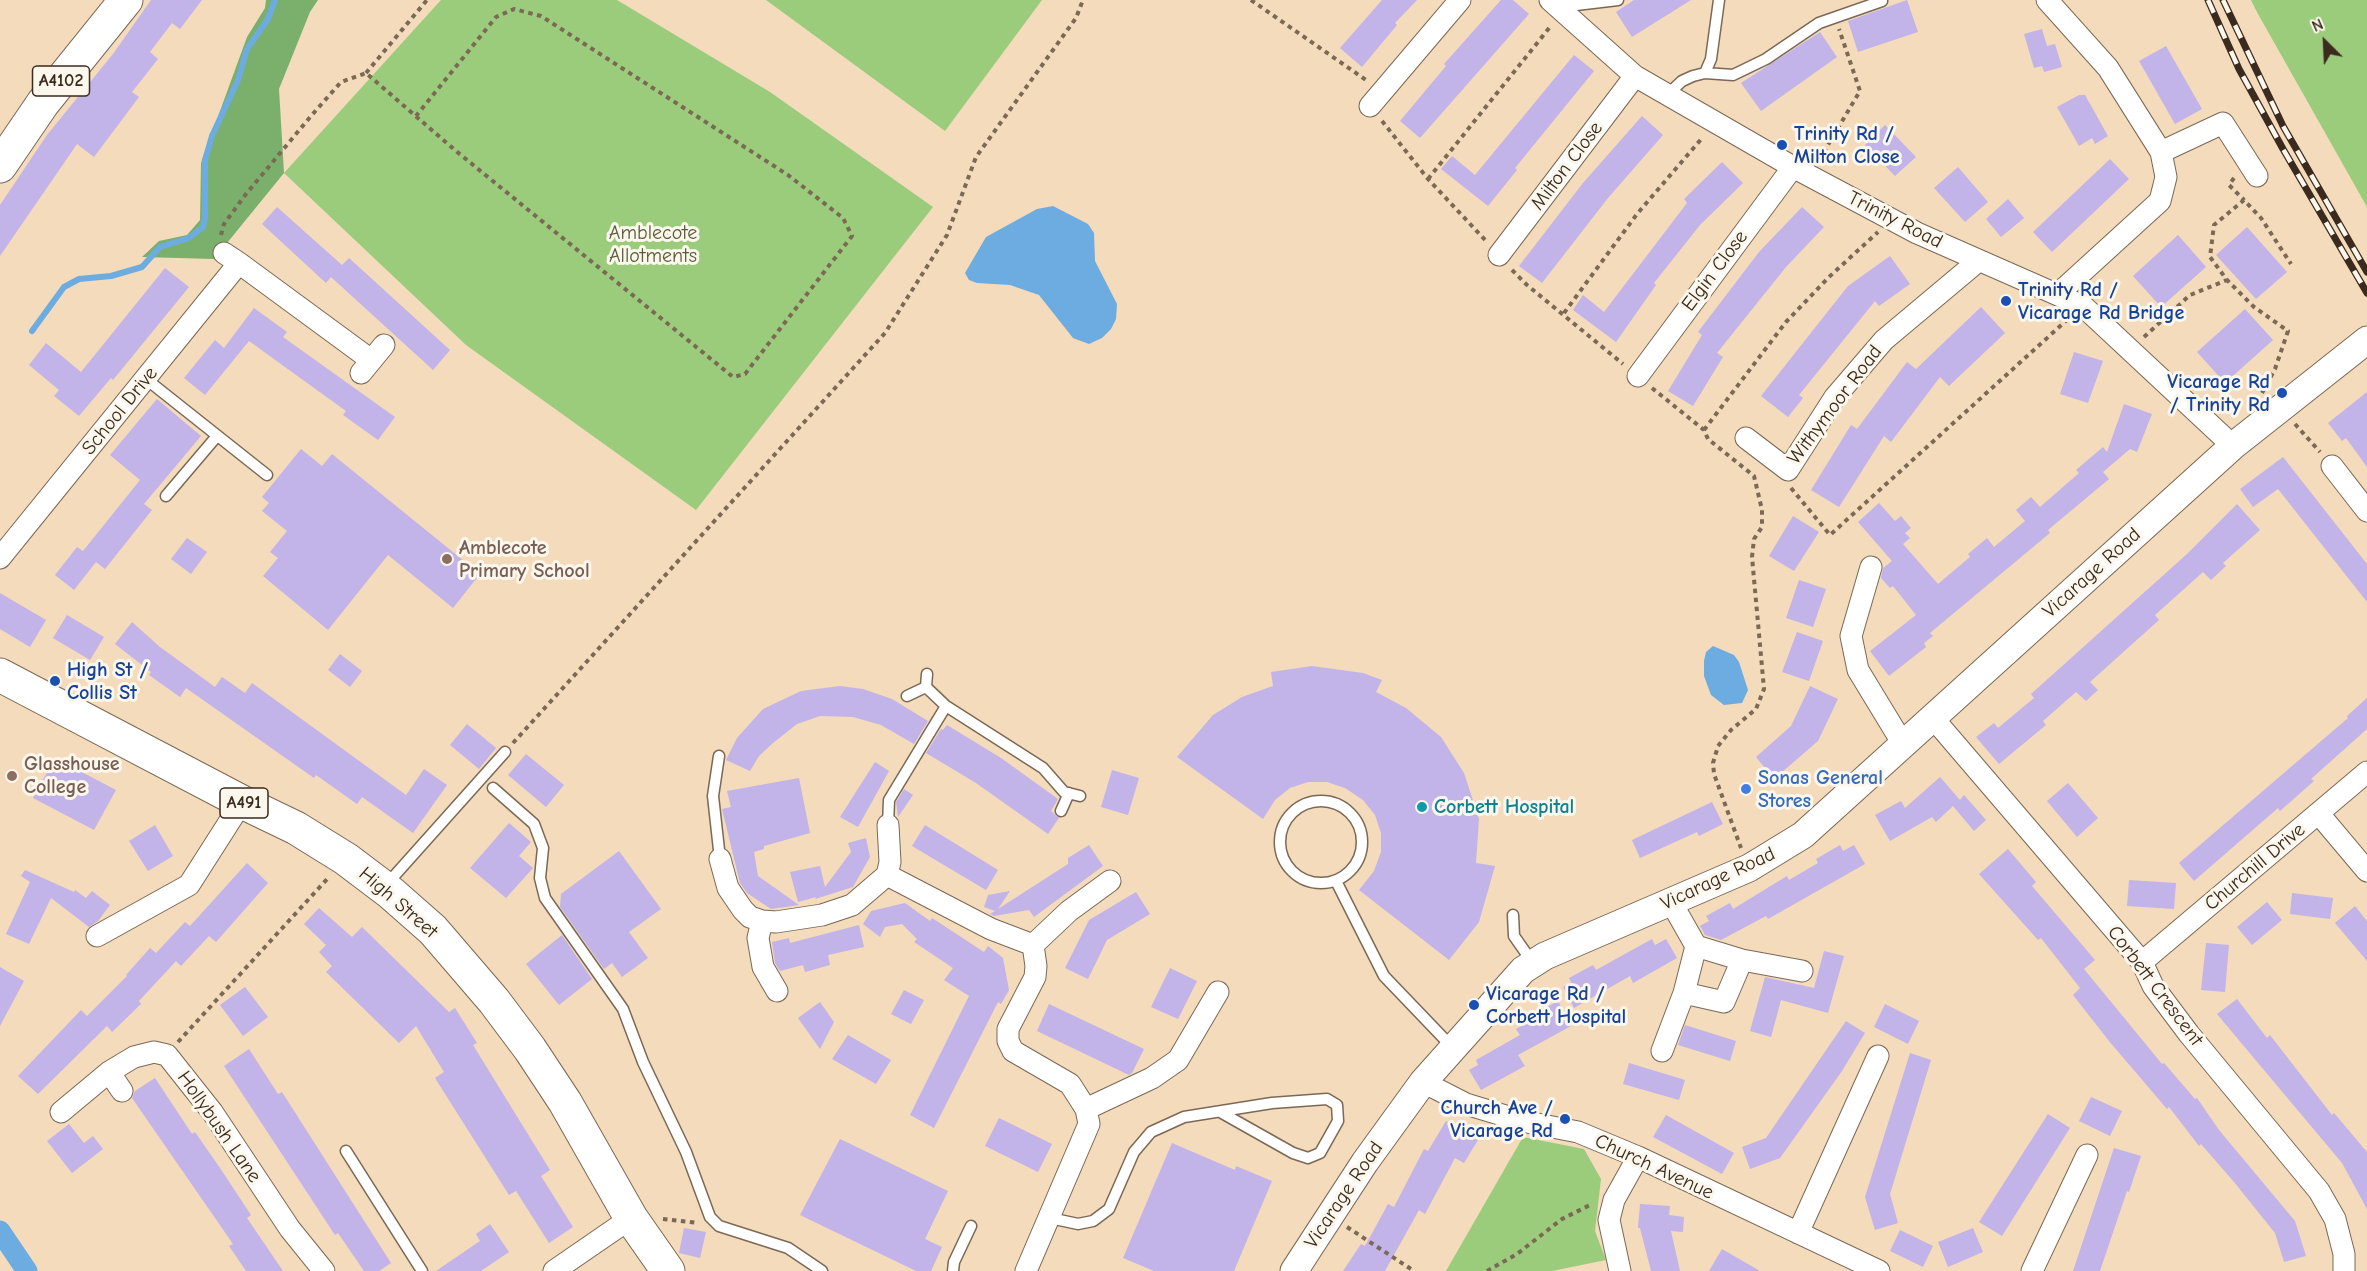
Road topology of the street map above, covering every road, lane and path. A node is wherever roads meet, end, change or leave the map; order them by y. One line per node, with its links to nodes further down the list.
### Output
1 (126, 0): 20 (main road, A4102)
2 (427, 0): 12 (path)
3 (1083, 0): 57 (path)
4 (1251, 0): 16 (path)
5 (1460, 0): 16 (street)
6 (1616, 0): 10 (lane)
7 (1719, 0): 13 (lane)
8 (2047, 0): 19 (street)
9 (1882, 1): 11 (lane)
10 (1559, 4): 14 (street, Trinity Road); 23 (path)
11 (1834, 16): 13 (lane); 21 (path)
12 (366, 73): 17 (path); 26 (path)
13 (1705, 73): 15 (lane)
14 (1635, 76): 15 (street, Trinity Road); 25 (street, Milton Close)
15 (1667, 95): 18 (street, Trinity Road)
16 (1374, 102): 23 (path)
17 (416, 116): 17 (path)
18 (1715, 122): 21 (street, Trinity Road); 32 (path)
19 (2161, 152): 22 (street); 30 (street)
20 (0, 166)
21 (1801, 171): 24 (street, Trinity Road); 36 (street, Elgin Close)
22 (2257, 176)
23 (1428, 178): 25 (path)
24 (1892, 220): 27 (street, Trinity Road); 39 (path)
25 (1499, 255): 32 (path)
26 (232, 258): 35 (street); 37 (street, School Drive)
27 (1977, 262): 30 (street, Trinity Road); 44 (street, Withymoor Road)
28 (2291, 264): 29 (path)
29 (2227, 280): 34 (path); 38 (path)
30 (2058, 294): 31 (street, Trinity Road)
31 (2082, 306): 34 (street, Trinity Road); 44 (path)
32 (1564, 313): 36 (path)
33 (2367, 340): 38 (street, Vicarage Road)
34 (2130, 350): 42 (street, Trinity Road)
35 (372, 360)
36 (1638, 376): 39 (path)
37 (146, 379): 40 (lane); 48 (street, School Drive)
38 (2276, 419): 42 (street, Vicarage Road); 43 (path)
39 (1704, 430): 66 (path)
40 (217, 436): 45 (lane); 46 (lane)
41 (1746, 438): 44 (street, Withymoor Road)
42 (2233, 446): 55 (street, Vicarage Road)
43 (2332, 466): 47 (street)
44 (1788, 470)
45 (267, 475)
46 (166, 496)
47 (2367, 511)
48 (0, 558)
49 (1871, 567): 56 (street)
50 (927, 674): 52 (lane)
51 (0, 675): 61 (main road, High Street / A491)
52 (926, 687): 53 (lane); 54 (lane)
53 (907, 696)
54 (946, 706): 62 (lane); 64 (lane)
55 (1933, 718): 56 (street, Vicarage Road); 80 (street, Corbett Crescent)
56 (1903, 744): 66 (street, Vicarage Road)
57 (505, 752): 72 (lane)
58 (719, 756): 65 (lane)
59 (2367, 771): 63 (street, Churchill Drive)
60 (493, 788): 103 (lane)
61 (242, 802): 72 (main road, High Street / A491); 76 (street)
62 (1061, 811)
63 (2319, 814): 67 (street); 80 (street, Churchill Drive)
64 (888, 825): 69 (street)
65 (720, 859): 75 (street)
66 (1749, 868): 73 (street, Vicarage Road)
67 (2367, 871)
68 (334, 872): 88 (path)
69 (887, 875): 75 (street); 77 (street)
70 (1110, 881): 77 (street)
71 (1336, 881): 71 (lane); 86 (lane)
72 (384, 887): 100 (main road, High Street / A491)
73 (1671, 902): 78 (street); 81 (street, Vicarage Road)
74 (1513, 915): 81 (lane)
75 (762, 921): 83 (street)
76 (98, 936)
77 (1033, 945): 93 (street)
78 (1695, 946): 79 (street); 85 (street)
79 (1742, 960): 82 (street); 85 (street)
80 (2142, 962): 119 (street, Corbett Crescent)
81 (1533, 963): 86 (street, Vicarage Road)
82 (1802, 971)
83 (777, 991)
84 (1218, 992): 93 (street)
85 (1684, 993): 87 (street)
86 (1453, 1047): 91 (street, Vicarage Road)
87 (1662, 1051)
88 (167, 1055): 90 (street, Hollybush Lane); 106 (street, Hollybush Lane)
89 (1878, 1056): 105 (street)
90 (109, 1072): 92 (street); 94 (street, Hollybush Lane)
91 (1423, 1082): 98 (street, Church Avenue); 113 (street, Vicarage Road)
92 (122, 1091)
93 (1086, 1109): 101 (street)
94 (61, 1112)
95 (1222, 1113): 95 (lane); 101 (lane)
96 (346, 1151): 107 (lane)
97 (2087, 1155): 118 (street)
98 (1638, 1157): 99 (street); 105 (street, Church Avenue)
99 (1621, 1188): 115 (path); 116 (street)
100 (642, 1218): 103 (path); 108 (street); 109 (main road, High Street / A491)
101 (1050, 1218): 112 (street)
102 (1342, 1224): 114 (path)
103 (719, 1226): 110 (lane)
104 (971, 1226): 111 (lane)
105 (1798, 1233): 117 (street, Church Avenue)
106 (324, 1271)
107 (422, 1271)
108 (555, 1271)
109 (668, 1271)
110 (822, 1271)
111 (953, 1271)
112 (1026, 1271)
113 (1294, 1271)
114 (1414, 1271)
115 (1487, 1271)
116 (1620, 1271)
117 (1879, 1271)
118 (2032, 1271)
119 (2344, 1271)

